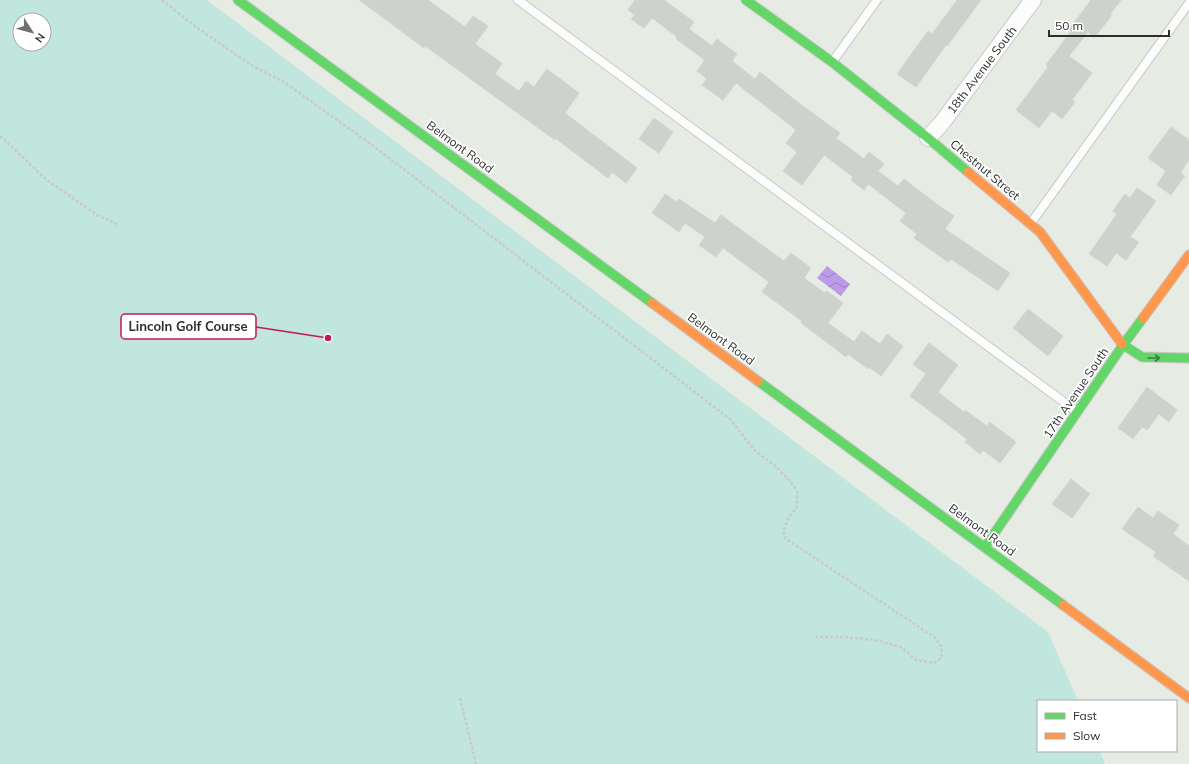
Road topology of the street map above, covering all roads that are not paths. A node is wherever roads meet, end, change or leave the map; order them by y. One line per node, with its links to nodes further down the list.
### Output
1 (238, 0): 14 (street, Belmont Road)
2 (518, 0): 13 (lane)
3 (746, 0): 7 (street, Chestnut Street)
4 (878, 0): 7 (lane)
5 (1034, 0): 8 (street, 18th Avenue South)
6 (1189, 3): 9 (lane)
7 (832, 62): 8 (street, Chestnut Street)
8 (928, 138): 9 (street, Chestnut Street)
9 (1031, 223): 11 (street, Chestnut Street)
10 (1189, 255): 11 (street, 17th Avenue South)
11 (1123, 345): 12 (street, Chestnut Street, one-way to 12); 13 (street, 17th Avenue South)
12 (1189, 358)
13 (1077, 412): 14 (street, 17th Avenue South)
14 (985, 547): 15 (street, Belmont Road)
15 (1189, 698)

